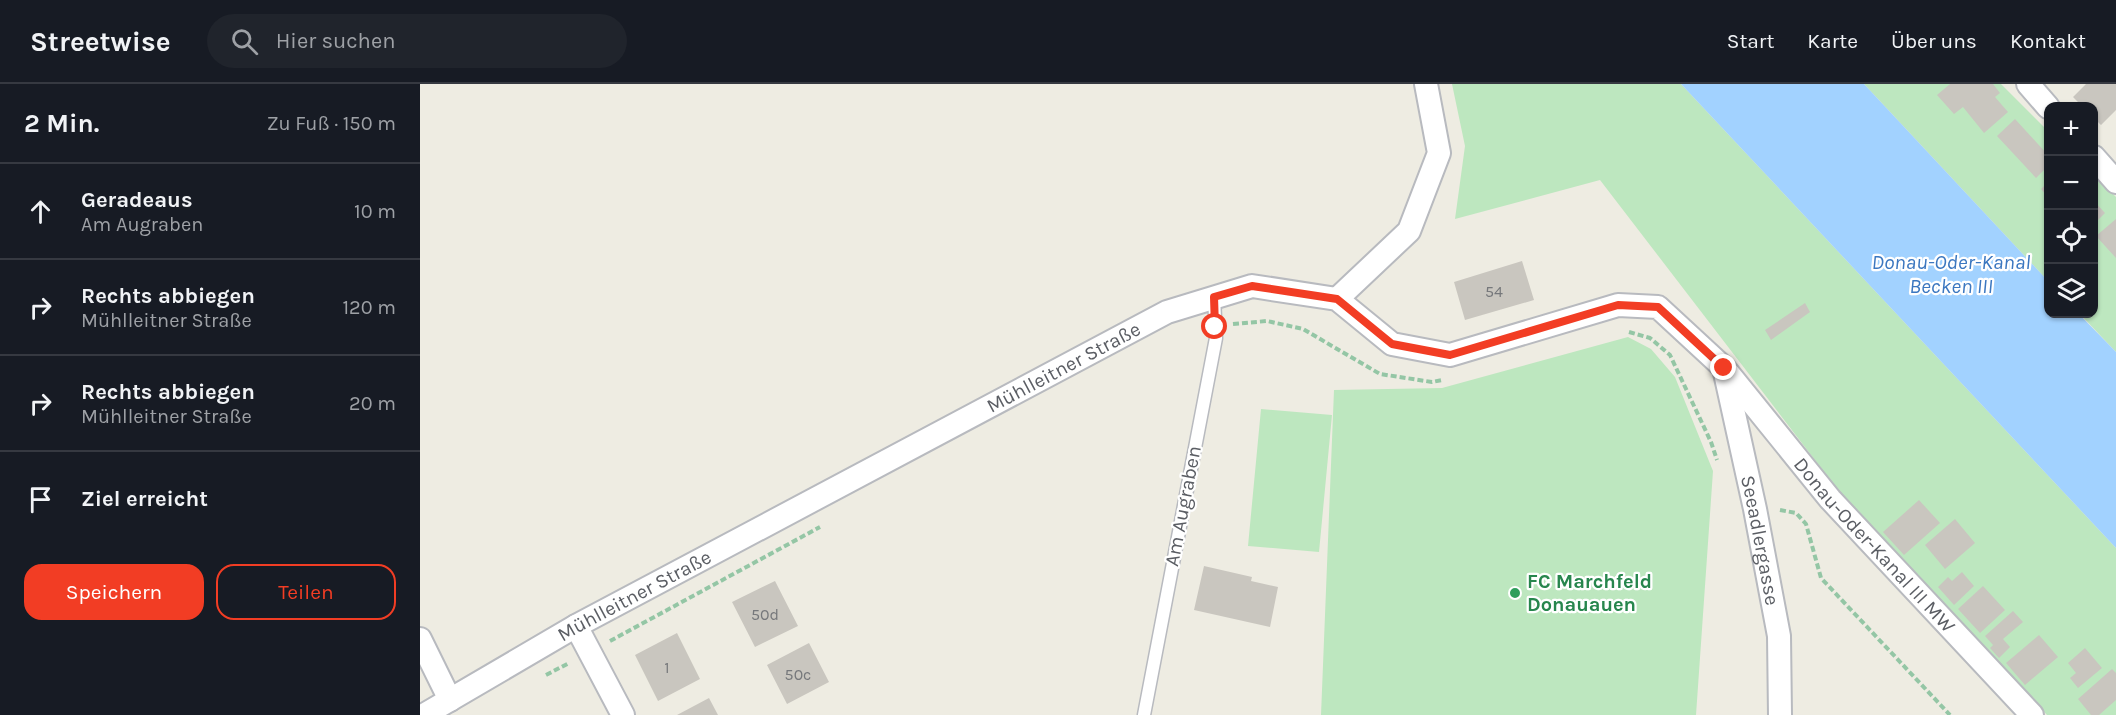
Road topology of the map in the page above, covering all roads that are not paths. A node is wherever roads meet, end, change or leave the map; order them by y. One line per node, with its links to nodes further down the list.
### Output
1 (1426, 84): 7 (street)
2 (2028, 84): 3 (street)
3 (2044, 102)
4 (2098, 162): 5 (street)
5 (2116, 182)
6 (1214, 297): 7 (street, Mühlleitner Straße); 9 (street, Mühlleitner Straße); 14 (lane, Am Augraben)
7 (1337, 299): 8 (street)
8 (1724, 368): 15 (street, Seeadlergasse); 16 (street, Donau-Oder-Kanal III MW)
9 (576, 626): 11 (street, Mühlleitner Straße); 13 (street)
10 (420, 639): 11 (street)
11 (450, 700): 12 (street, Mühlleitner Straße)
12 (424, 715)
13 (623, 715)
14 (1144, 715)
15 (1780, 715)
16 (2032, 715)

